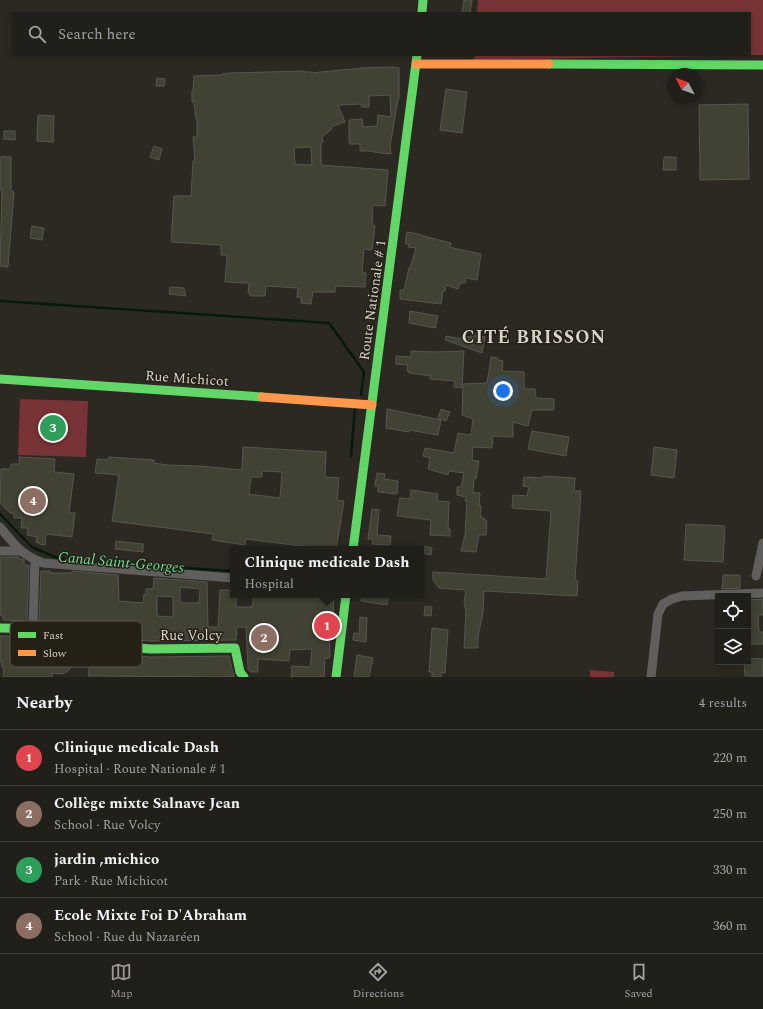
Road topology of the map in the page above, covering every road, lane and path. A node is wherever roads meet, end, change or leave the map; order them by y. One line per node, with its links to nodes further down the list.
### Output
1 (423, 0): 2 (street)
2 (422, 12)
3 (416, 59): 4 (street); 6 (street, Route Nationale # 1)
4 (763, 65)
5 (0, 379): 6 (street, Rue Michicot)
6 (372, 405): 9 (street, Route Nationale # 1)
7 (0, 527): 10 (street)
8 (763, 543): 13 (street)
9 (354, 546)
10 (22, 549): 11 (street); 12 (street)
11 (0, 551)
12 (35, 560): 14 (street); 17 (street)
13 (756, 576)
14 (230, 578)
15 (763, 593): 23 (street)
16 (346, 598): 22 (street)
17 (33, 621)
18 (0, 628): 19 (street, Rue Volcy)
19 (10, 628)
20 (142, 648): 21 (street, Rue Volcy)
21 (244, 677)
22 (336, 677)
23 (652, 677)

